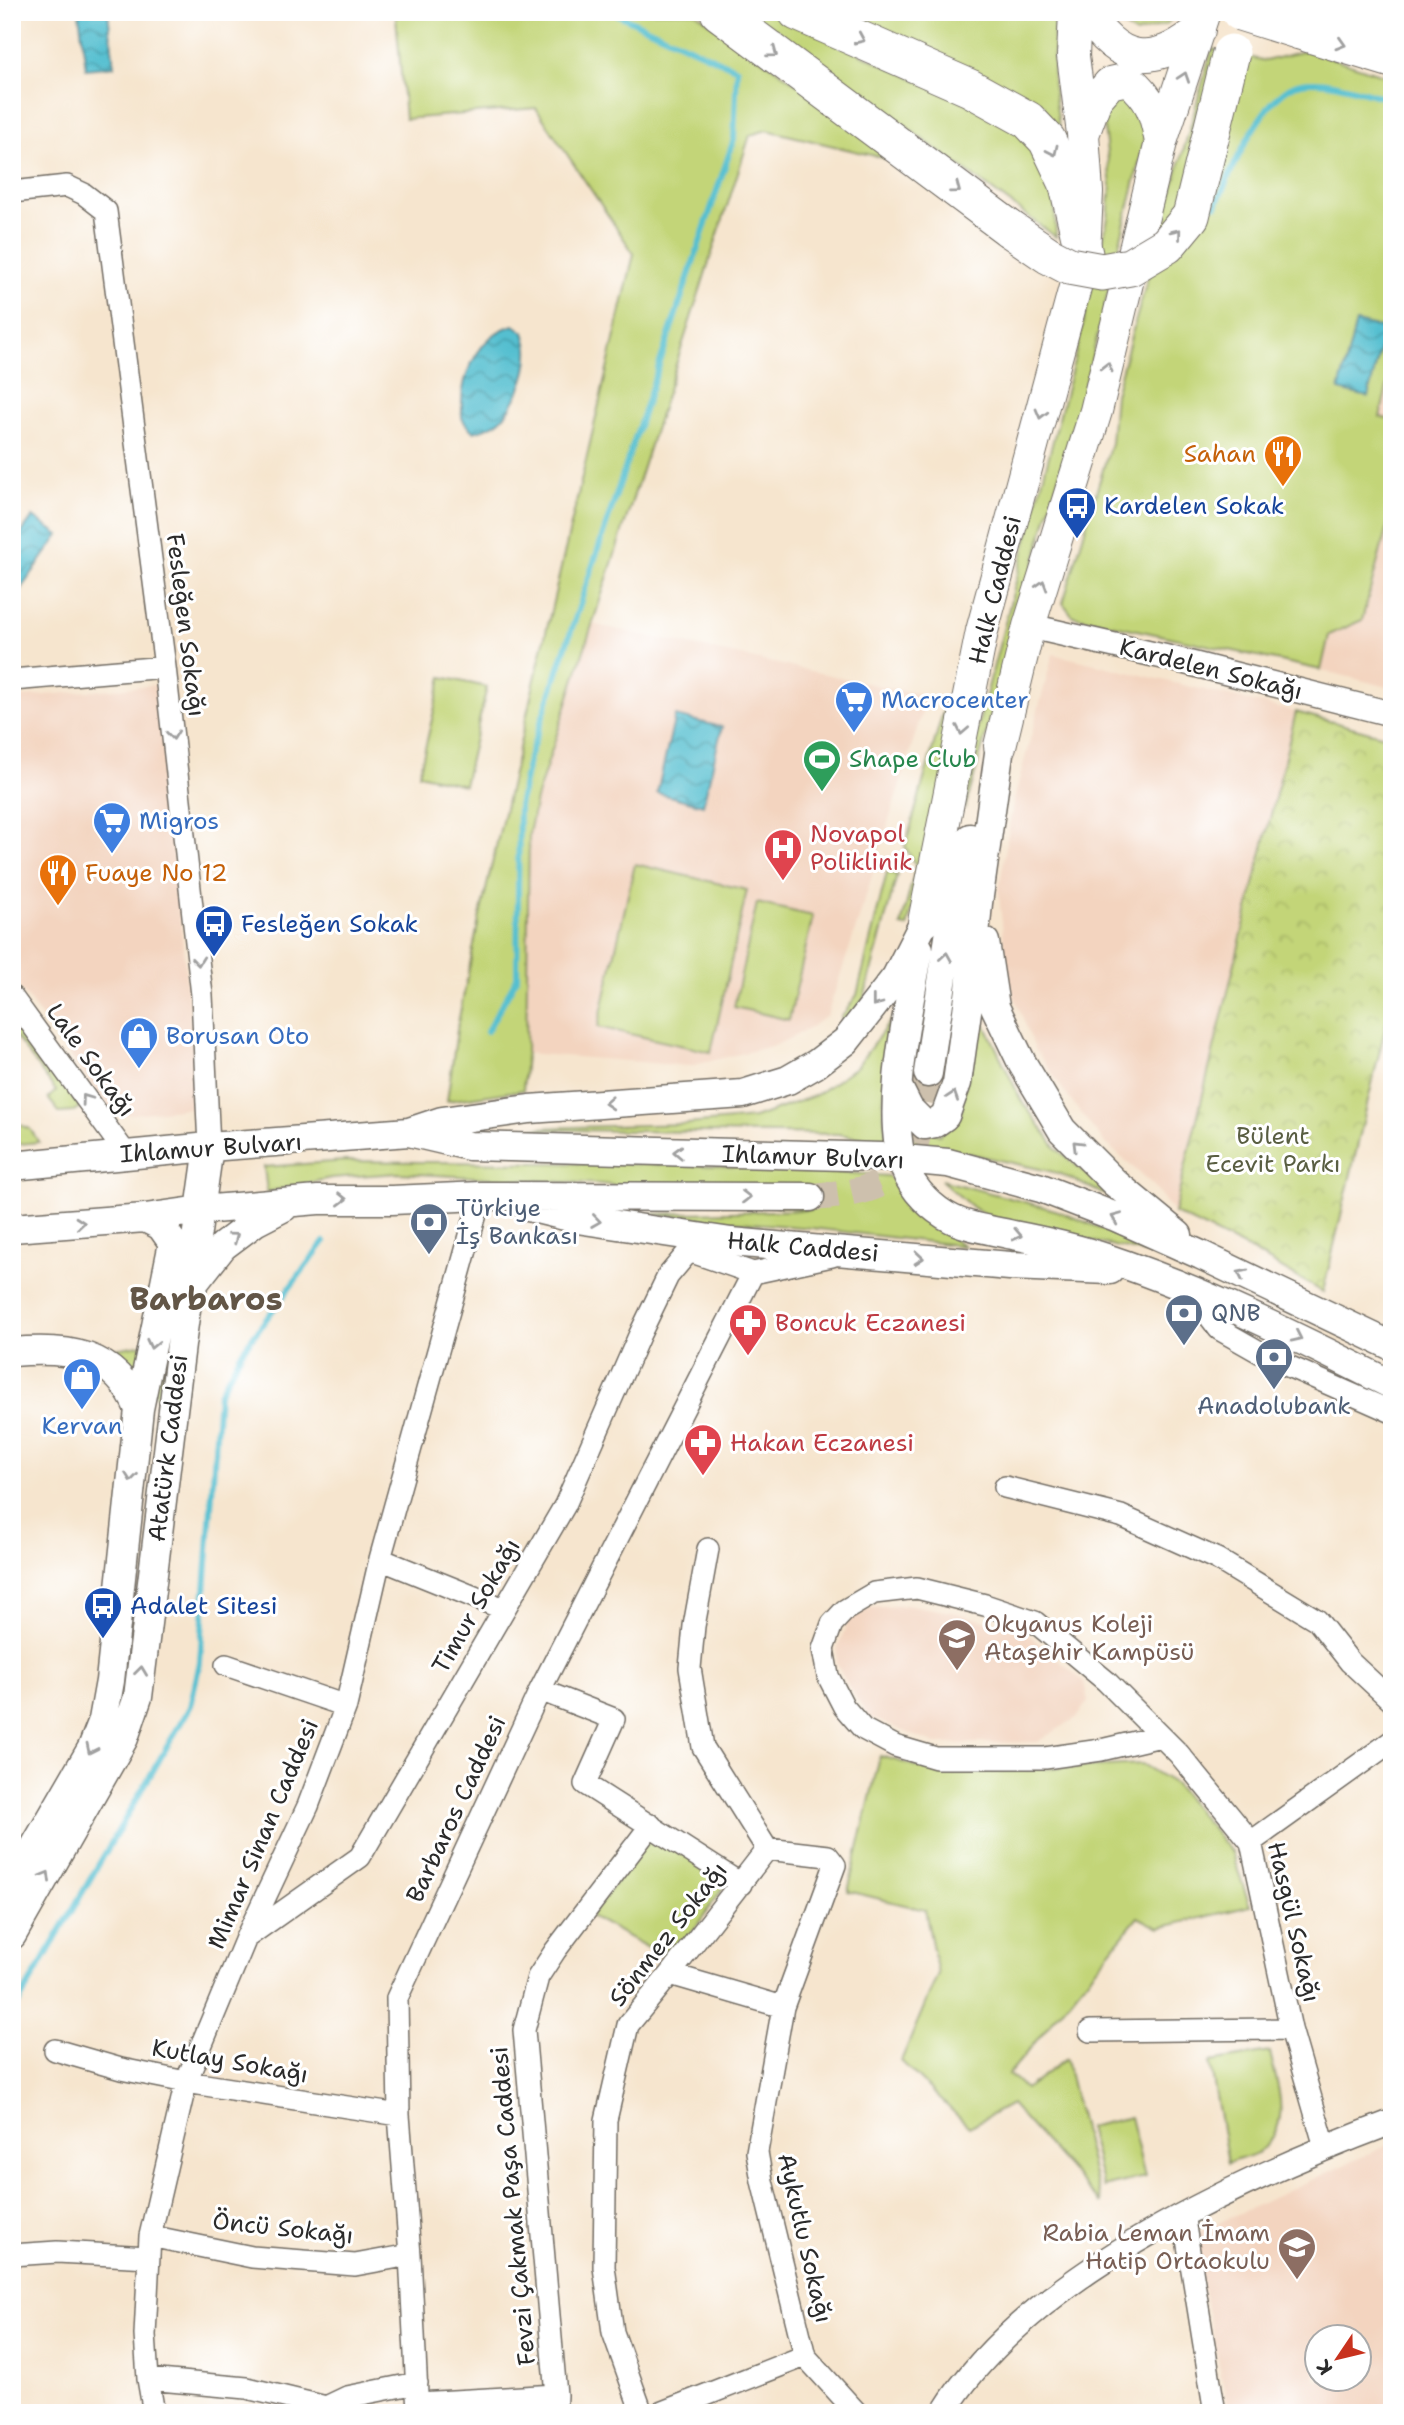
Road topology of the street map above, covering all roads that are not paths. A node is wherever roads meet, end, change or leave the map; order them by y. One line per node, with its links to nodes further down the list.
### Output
1 (719, 12): 5 (highway, one-way to 5, bridge)
2 (797, 12): 13 (highway, one-way to 13)
3 (1075, 12): 10 (main road, Halk Caddesi)
4 (1086, 12): 6 (main road)
5 (1241, 12): 7 (highway, bridge)
6 (1202, 21): 11 (main road, one-way to 6)
7 (1307, 21): 8 (highway); 9 (highway, one-way to 9)
8 (1392, 31)
9 (1392, 60)
10 (1083, 134): 11 (main road); 13 (main road, Halk Caddesi)
11 (1161, 142): 14 (main road, one-way to 11)
12 (12, 191): 15 (street, Fesleğen Sokağı)
13 (1084, 254): 20 (main road, Halk Caddesi, one-way to 20)
14 (1029, 626): 17 (street, Kardelen Sokağı); 18 (main road)
15 (165, 667): 16 (street); 25 (street, Fesleğen Sokağı, one-way to 25)
16 (12, 680)
17 (1392, 714)
18 (1000, 746): 19 (main road); 22 (main road, one-way to 18)
19 (978, 903): 23 (main road, one-way to 19); 38 (main road, one-way to 19)
20 (924, 922): 23 (main road, Halk Caddesi); 24 (main road, Ihlamur Bulvarı, one-way to 24)
21 (12, 997): 26 (street, Lale Sokağı, one-way to 21)
22 (928, 1073)
23 (897, 1086): 27 (main road, Halk Caddesi)
24 (409, 1132): 25 (main road, Ihlamur Bulvarı); 27 (main road, Ihlamur Bulvarı, one-way to 24)
25 (209, 1147): 26 (main road, Ihlamur Bulvarı); 32 (main road, Atatürk Caddesi)
26 (127, 1154): 28 (main road, Ihlamur Bulvarı)
27 (902, 1160): 38 (main road, Ihlamur Bulvarı, one-way to 27); 39 (main road, Halk Caddesi, one-way to 39)
28 (12, 1166)
29 (481, 1196): 30 (main road, one-way to 30); 31 (main road, one-way to 29); 35 (main road, Halk Caddesi, one-way to 35); 50 (street, Mimar Sinan Caddesi)
30 (810, 1197)
31 (292, 1202): 32 (main road); 41 (main road, one-way to 31)
32 (201, 1210): 33 (main road); 36 (main road); 41 (main road, Atatürk Caddesi)
33 (145, 1218): 34 (main road, one-way to 33); 36 (main road)
34 (12, 1228)
35 (688, 1242): 37 (main road, Halk Caddesi); 40 (street); 51 (street, Timur Sokağı)
36 (173, 1243): 46 (main road, Atatürk Caddesi, one-way to 46)
37 (851, 1252): 39 (main road, Halk Caddesi, one-way to 39); 40 (street)
38 (1201, 1255): 43 (main road, one-way to 38)
39 (1129, 1267): 42 (main road, Halk Caddesi)
40 (753, 1273): 53 (street, Barbaros Caddesi)
41 (190, 1288): 63 (main road, Atatürk Caddesi, one-way to 41)
42 (1189, 1289): 45 (main road, Halk Caddesi, one-way to 45); 47 (street)
43 (1392, 1346)
44 (12, 1352): 46 (main road)
45 (1392, 1385)
46 (139, 1409): 62 (main road, Atatürk Caddesi, one-way to 62)
47 (1392, 1412)
48 (1005, 1487): 54 (street)
49 (708, 1549): 60 (street)
50 (380, 1559): 51 (street); 55 (street, Mimar Sinan Caddesi)
51 (504, 1609): 64 (street, Timur Sokağı)
52 (226, 1665): 55 (street)
53 (540, 1690): 58 (street); 71 (street, Barbaros Caddesi)
54 (1392, 1701)
55 (346, 1706): 64 (street, Mimar Sinan Caddesi)
56 (1161, 1736): 56 (street, Hasgül Sokağı); 59 (street, Hasgül Sokağı)
57 (1392, 1741): 59 (street)
58 (651, 1825): 61 (street); 81 (street, Fevzi Çakmak Paşa Caddesi)
59 (1251, 1842): 67 (street, Hasgül Sokağı)
60 (767, 1849): 61 (street, Sönmez Sokağı); 66 (street, Aykutlu Sokağı)
61 (741, 1884): 65 (street, Sönmez Sokağı)
62 (12, 1886)
63 (12, 1935)
64 (246, 1938): 70 (street, Mimar Sinan Caddesi)
65 (670, 1974): 66 (street); 83 (street, Sönmez Sokağı)
66 (783, 2007): 78 (street, Aykutlu Sokağı)
67 (1292, 2029): 68 (street); 73 (street, Hasgül Sokağı)
68 (1090, 2031)
69 (55, 2050): 70 (street, Kutlay Sokağı)
70 (186, 2082): 71 (street, Kutlay Sokağı); 75 (street, Mimar Sinan Caddesi)
71 (399, 2115): 77 (street, Barbaros Caddesi)
72 (1392, 2122): 73 (street)
73 (1325, 2147): 74 (street)
74 (1183, 2214): 86 (street); 87 (street)
75 (150, 2246): 76 (street, Öncü Sokağı); 77 (street, Öncü Sokağı); 79 (street, Mimar Sinan Caddesi)
76 (12, 2255)
77 (410, 2255): 80 (street, Barbaros Caddesi)
78 (805, 2356): 84 (street); 85 (street)
79 (148, 2379): 80 (street); 82 (street, Mimar Sinan Caddesi)
80 (418, 2400): 81 (street)
81 (555, 2404)
82 (154, 2413)
83 (642, 2413)
84 (660, 2413)
85 (857, 2413)
86 (943, 2413)
87 (1215, 2413)

